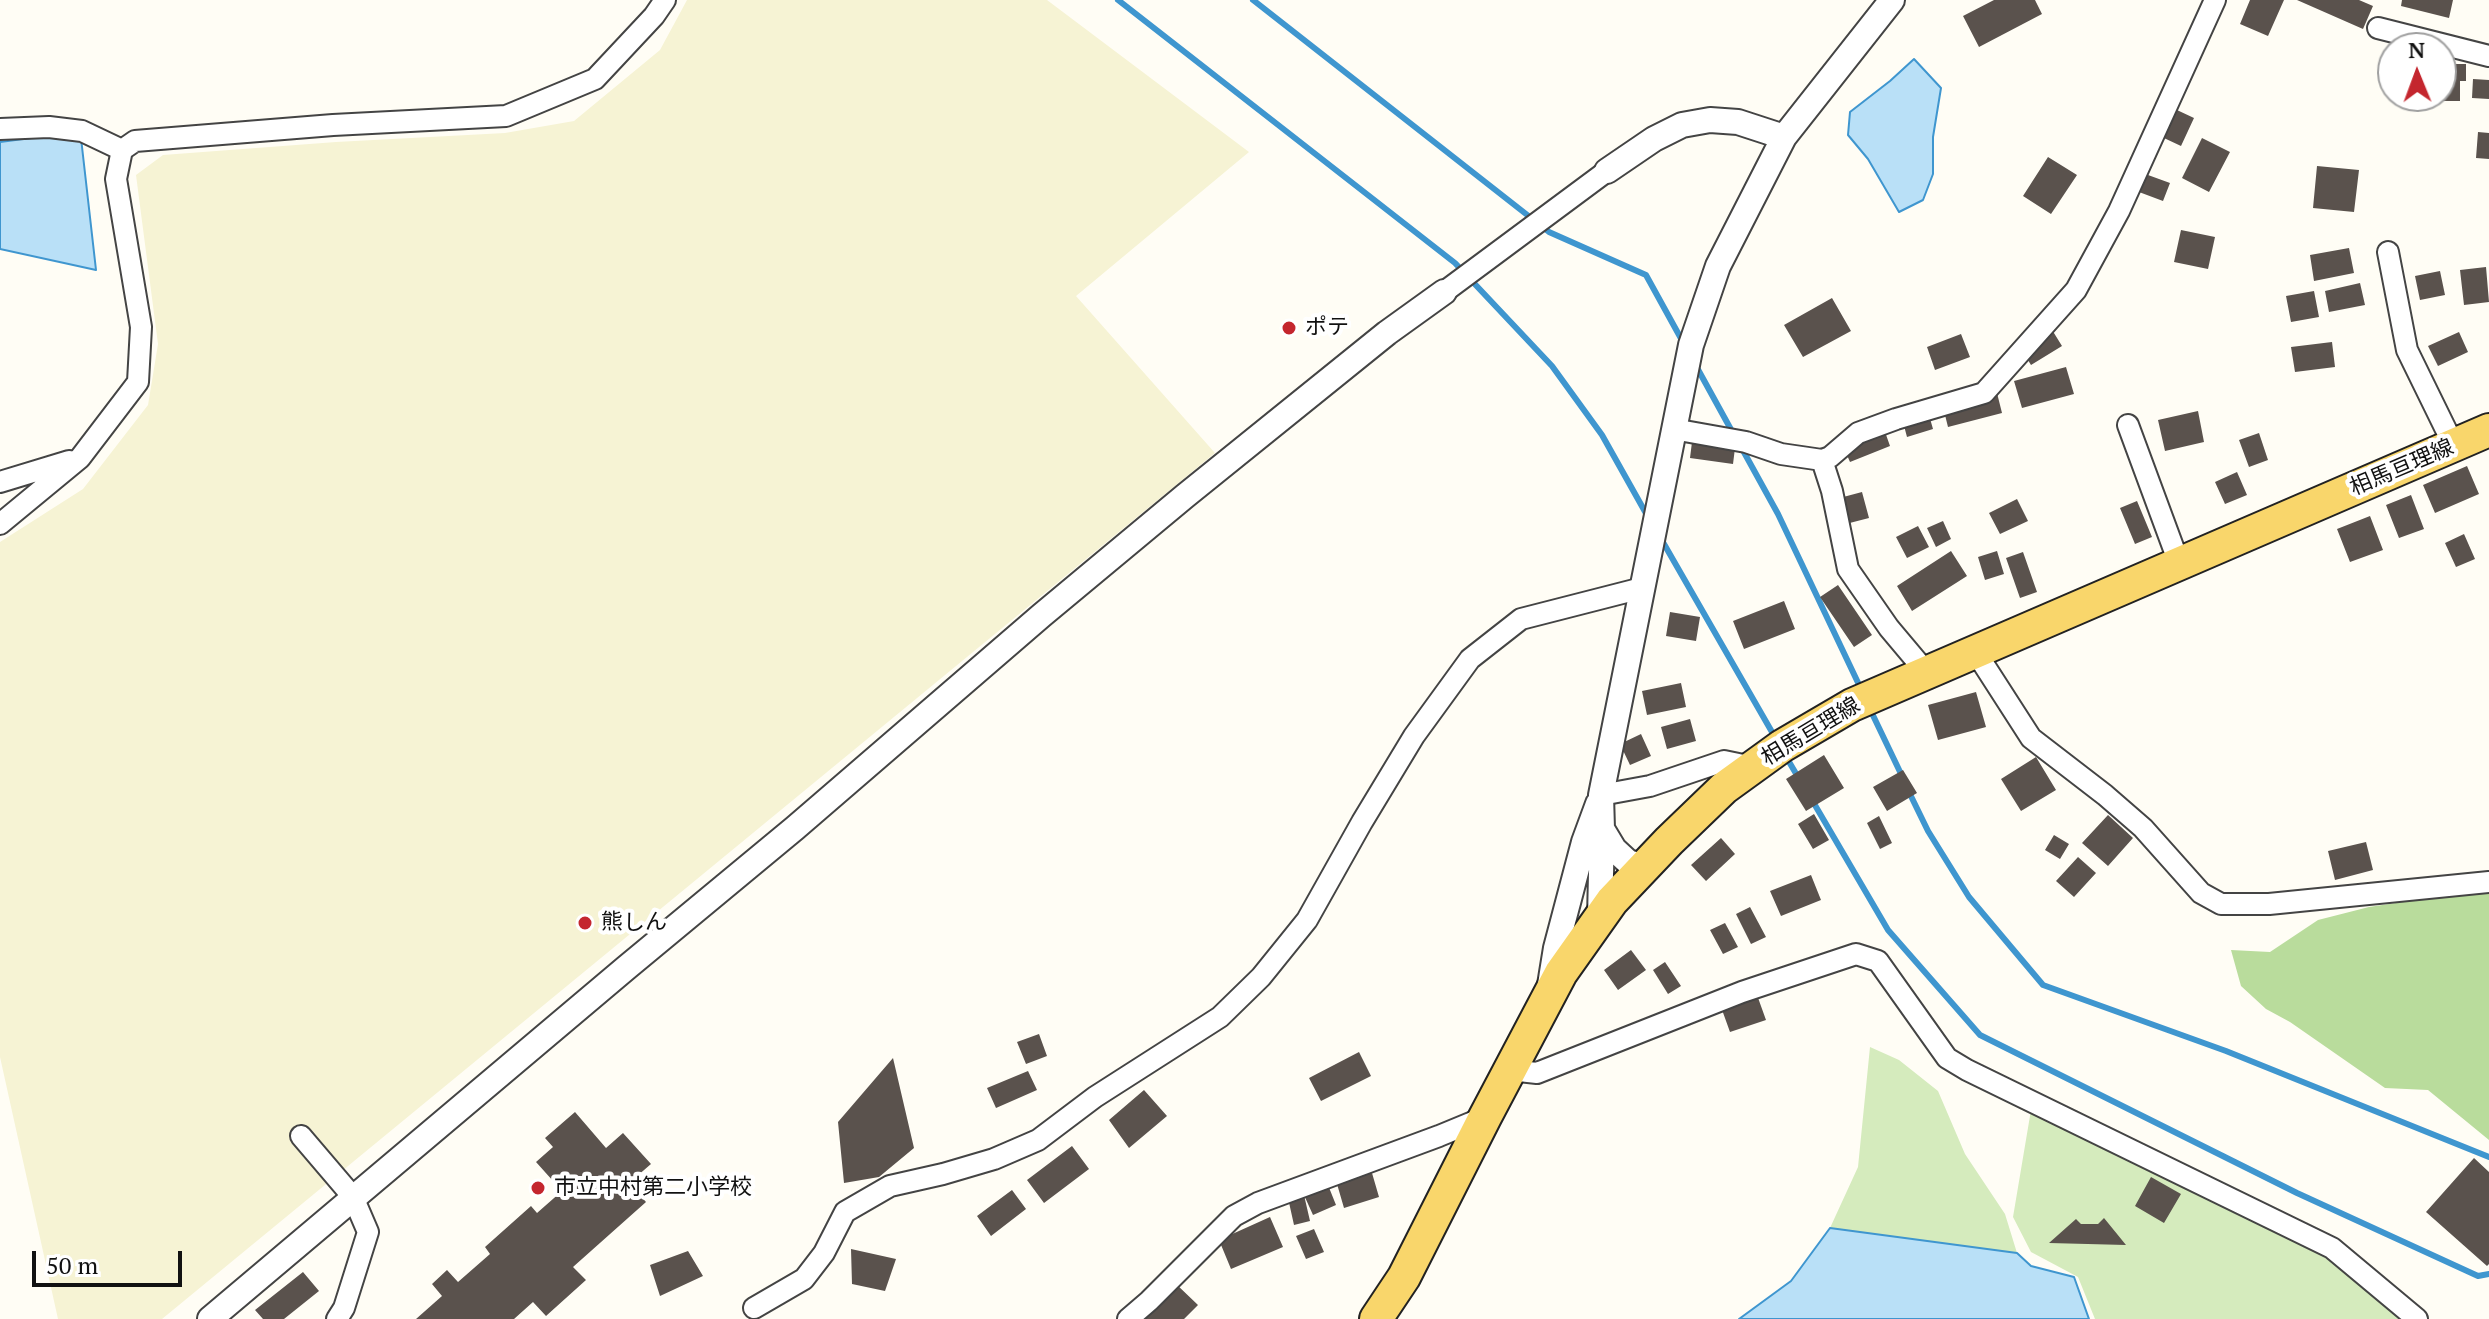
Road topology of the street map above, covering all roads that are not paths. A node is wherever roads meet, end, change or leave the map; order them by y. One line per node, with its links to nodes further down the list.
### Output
1 (665, 0): 8 (street)
2 (1892, 0): 7 (street)
3 (2215, 0): 17 (street)
4 (2378, 28): 5 (street)
5 (2489, 56)
6 (0, 129): 8 (street)
7 (1784, 137): 9 (street); 13 (street)
8 (122, 150): 16 (street)
9 (1607, 171): 11 (street)
10 (2388, 252): 15 (street)
11 (1444, 292): 34 (street)
12 (2128, 425): 20 (street)
13 (1673, 429): 17 (street); 21 (street)
14 (2489, 430): 15 (main road, 相馬亘理線)
15 (2454, 446): 20 (main road, 相馬亘理線)
16 (80, 458): 18 (street); 19 (street)
17 (1822, 460): 23 (street)
18 (0, 482)
19 (0, 524)
20 (2179, 563): 22 (main road, 相馬亘理線)
21 (1642, 588): 25 (street); 35 (street)
22 (1975, 651): 23 (main road, 相馬亘理線); 28 (street)
23 (1926, 672): 24 (main road, 相馬亘理線)
24 (1753, 767): 25 (street); 27 (main road, 相馬亘理線)
25 (1601, 795): 26 (street); 30 (street)
26 (1602, 829): 27 (street); 29 (street)
27 (1645, 867): 29 (main road, 相馬亘理線)
28 (2489, 882)
29 (1600, 918): 30 (main road, 相馬亘理線)
30 (1547, 999): 31 (main road, 相馬亘理線)
31 (1510, 1070): 32 (main road, 相馬亘理線); 40 (street)
32 (1485, 1117): 38 (street); 39 (main road, 相馬亘理線)
33 (301, 1136): 34 (street)
34 (353, 1197): 36 (street); 37 (street)
35 (754, 1308)
36 (210, 1319)
37 (337, 1319)
38 (1128, 1319)
39 (1376, 1319)
40 (2417, 1319)

